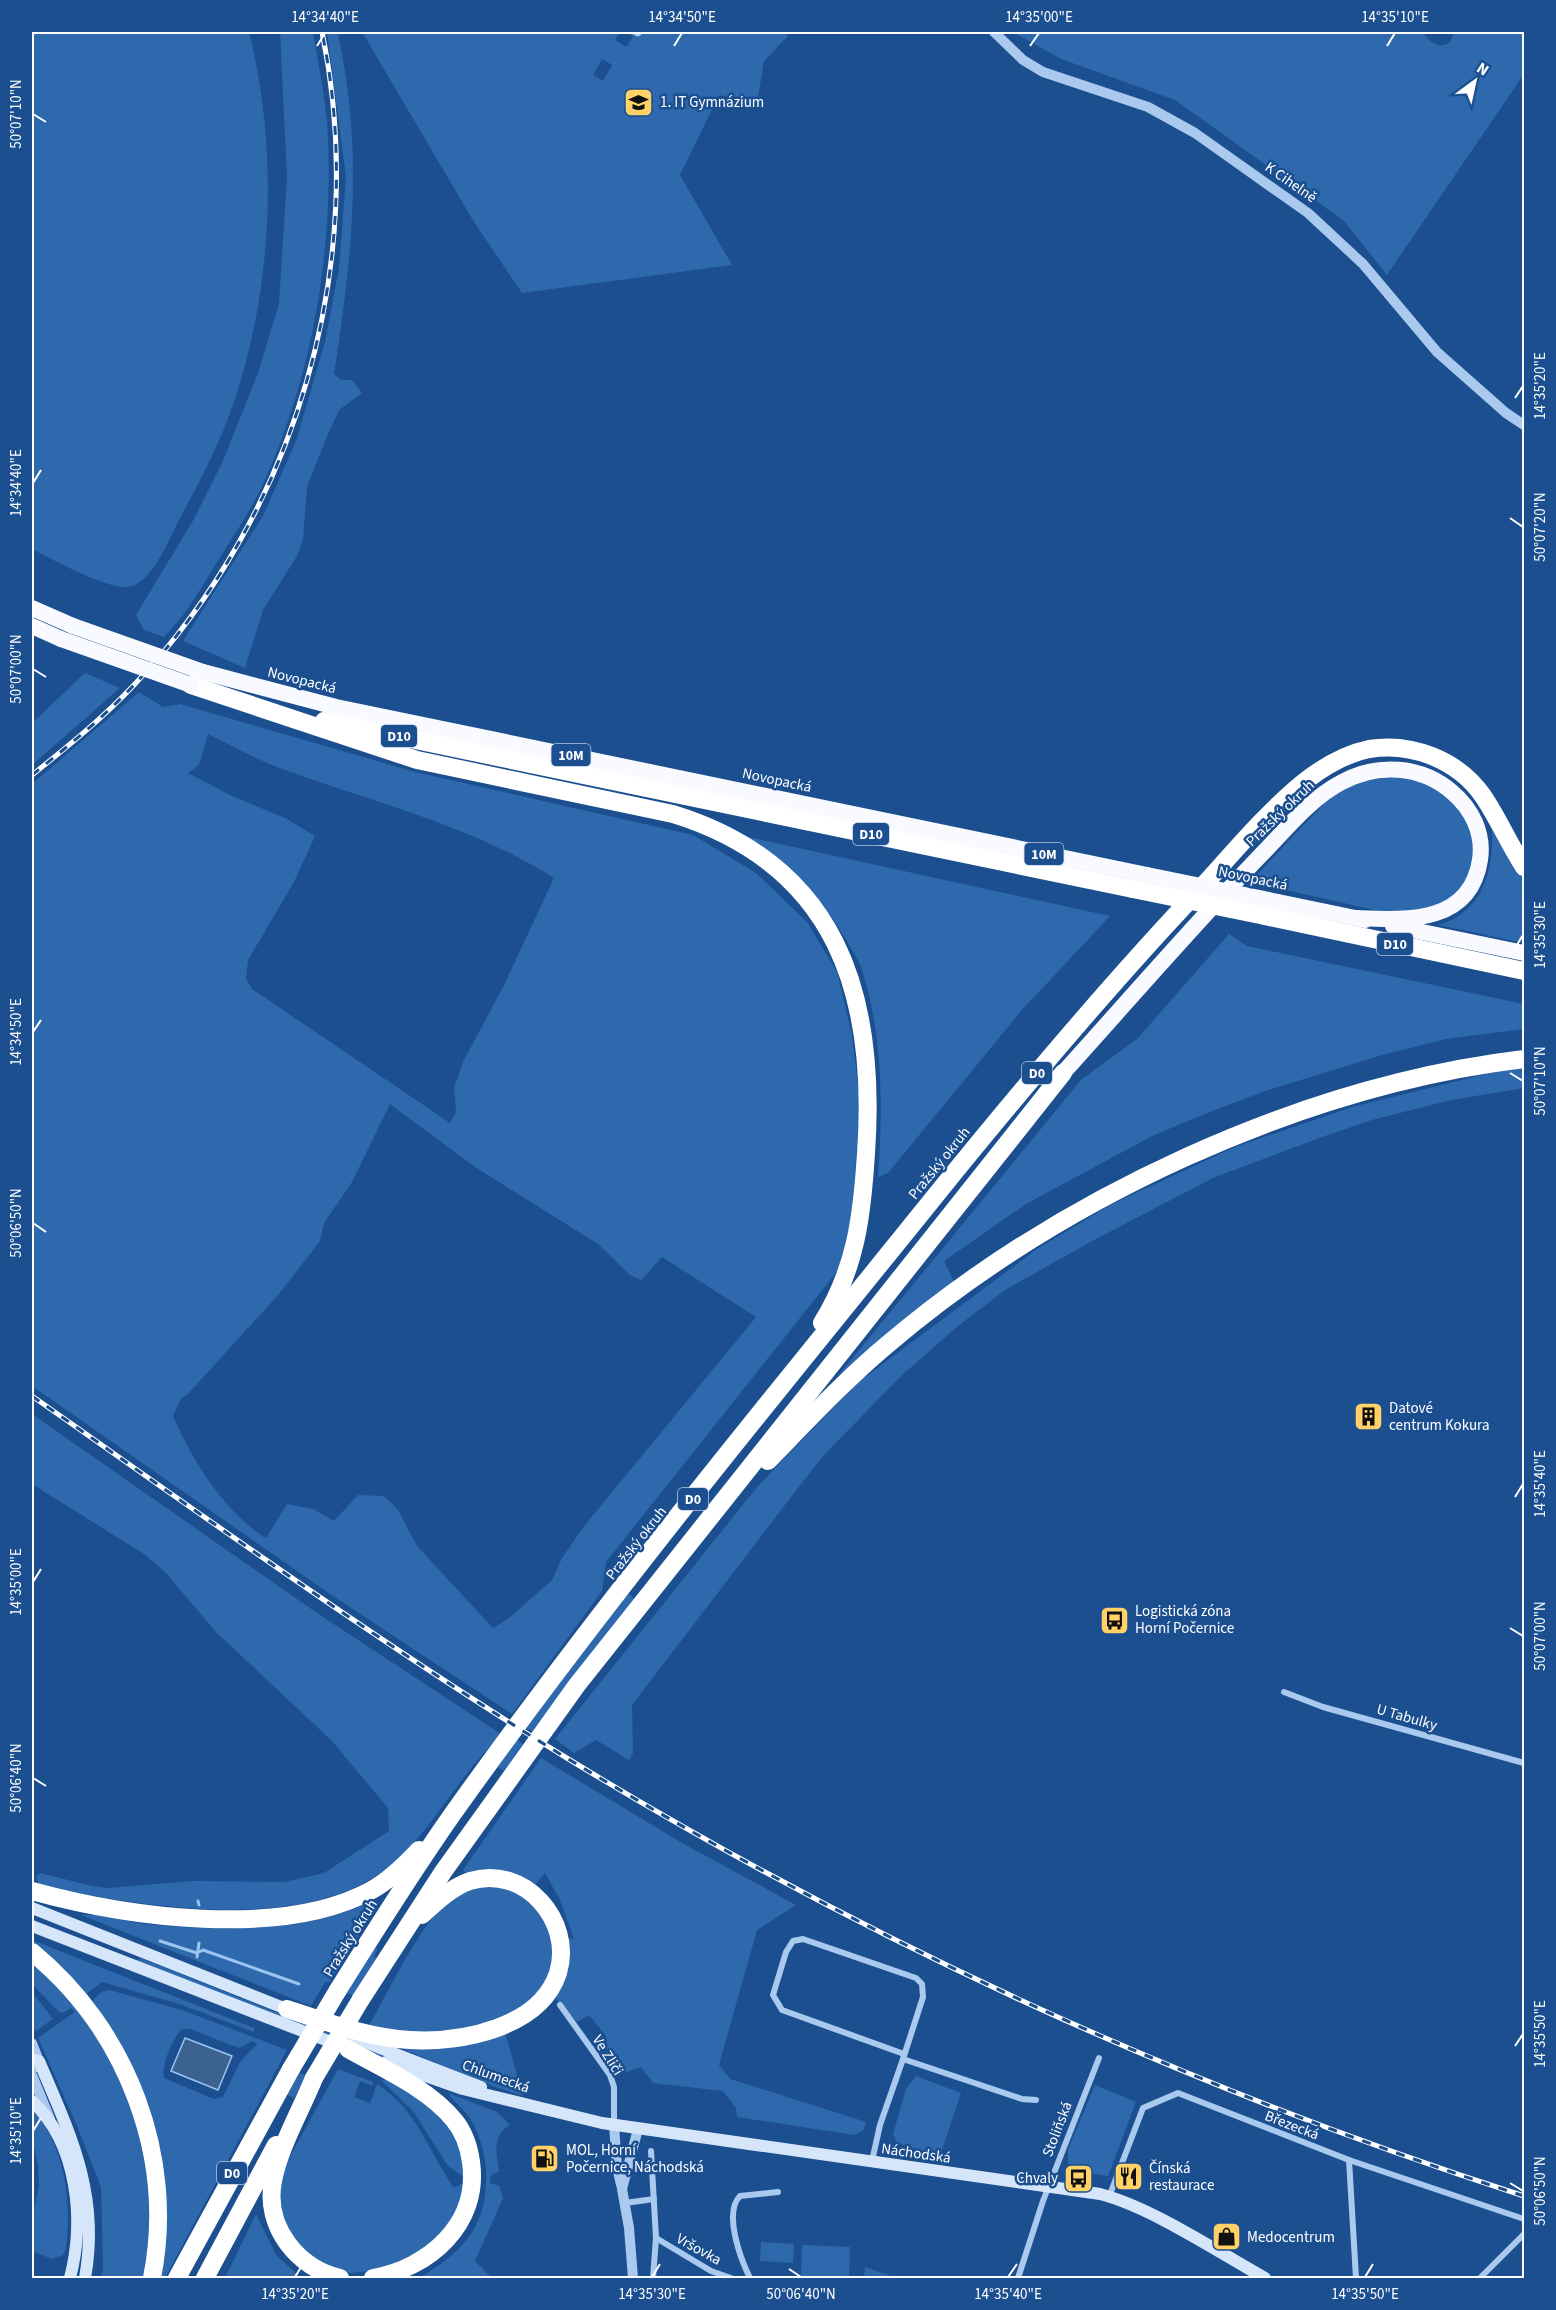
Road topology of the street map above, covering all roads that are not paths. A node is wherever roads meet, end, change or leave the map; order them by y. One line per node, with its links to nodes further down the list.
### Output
1 (634, 32): 2 (street)
2 (641, 32)
3 (994, 32): 4 (street, K Cihelně)
4 (1524, 425)
5 (32, 608): 7 (highway, Novopacká / 10M, bridge)
6 (32, 626): 7 (highway, Novopacká / 10M, bridge)
7 (197, 679): 9 (highway, Novopacká / 10M, bridge); 11 (highway, Novopacká / D10, bridge); 14 (highway)
8 (1524, 867): 14 (highway, Pražský okruh / D0)
9 (1356, 918): 10 (highway, Novopacká / 10M); 13 (highway, Pražský okruh)
10 (1524, 953)
11 (1524, 970)
12 (1524, 1059): 15 (highway)
13 (1063, 1073): 15 (highway, Pražský okruh / D0)
14 (788, 1378): 18 (highway, Pražský okruh / D0)
15 (690, 1542): 22 (highway, Pražský okruh / D0)
16 (1284, 1692): 17 (street, U Tabulky)
17 (1524, 1763)
18 (457, 1809): 19 (highway); 54 (highway, Pražský okruh / D0, bridge)
19 (32, 1891)
20 (32, 1908): 25 (main road, Chlumecká)
21 (32, 1926): 27 (main road, Chlumecká)
22 (405, 1930): 25 (highway); 32 (highway, Pražský okruh / D0, bridge)
23 (32, 1952): 53 (highway)
24 (560, 2005): 36 (street, Ve Zliči)
25 (287, 2009): 35 (main road, Chlumecká)
26 (32, 2043): 30 (street)
27 (348, 2049): 35 (main road, Chlumecká); 57 (highway)
28 (904, 2057): 28 (street); 33 (street); 41 (street)
29 (1099, 2058): 42 (street, Stoliňská)
30 (35, 2060): 31 (street); 52 (main road)
31 (32, 2074): 38 (street)
32 (314, 2078): 55 (highway, Pražský okruh / D0); 56 (highway)
33 (1036, 2100)
34 (32, 2101): 38 (main road)
35 (544, 2110): 36 (main road, Náchodská)
36 (614, 2125): 37 (main road, Náchodská); 43 (street)
37 (638, 2129): 41 (main road, Náchodská); 43 (street)
38 (56, 2132): 51 (main road)
39 (651, 2151): 46 (street)
40 (1349, 2160): 45 (street, Březecká); 48 (street, Březecká); 64 (street)
41 (872, 2162): 42 (main road, Náchodská)
42 (1048, 2187): 45 (main road, Náchodská); 62 (street, Stoliňská)
43 (622, 2188): 47 (street)
44 (778, 2192): 61 (street)
45 (1109, 2197): 63 (main road, Náchodská)
46 (654, 2199): 47 (street); 50 (street)
47 (625, 2204): 58 (street)
48 (1524, 2220)
49 (1524, 2234): 65 (street)
50 (656, 2238): 59 (street); 60 (street, Vršovka)
51 (70, 2278)
52 (85, 2278)
53 (152, 2278)
54 (177, 2278)
55 (205, 2278)
56 (340, 2278)
57 (373, 2278)
58 (633, 2278)
59 (653, 2278)
60 (731, 2278)
61 (750, 2278)
62 (1018, 2278)
63 (1265, 2278)
64 (1356, 2278)
65 (1480, 2278)

